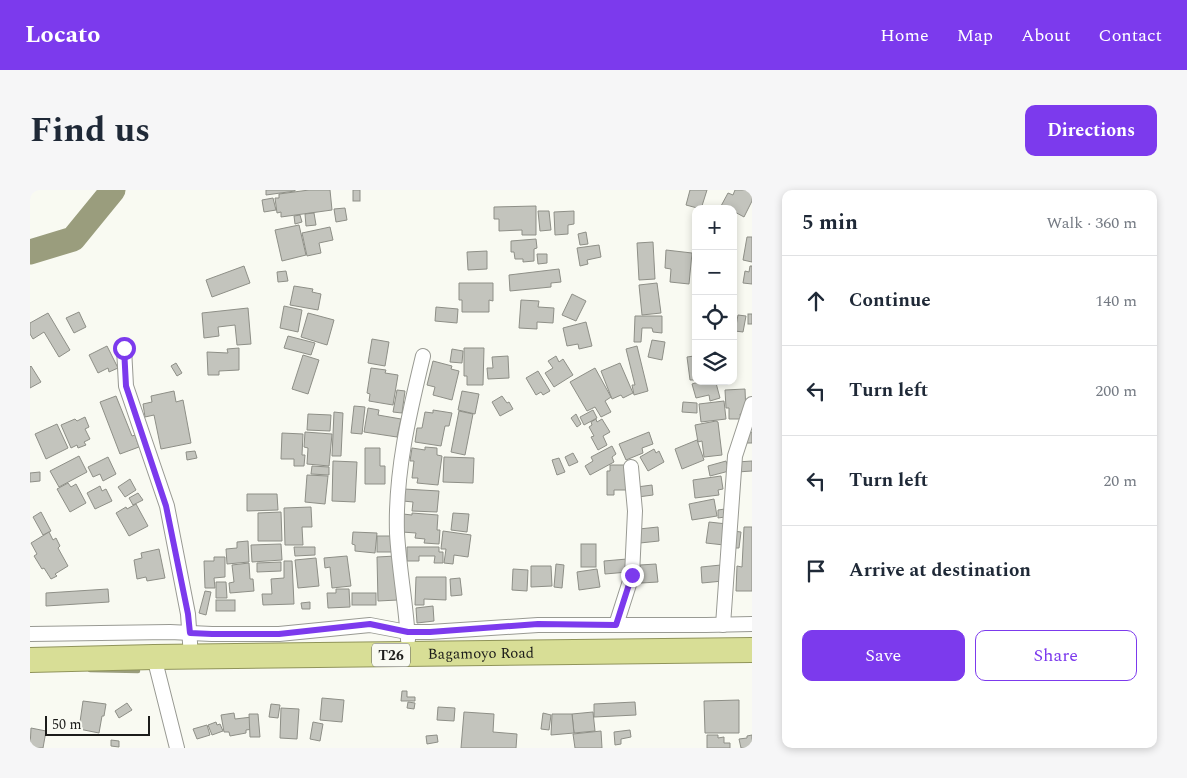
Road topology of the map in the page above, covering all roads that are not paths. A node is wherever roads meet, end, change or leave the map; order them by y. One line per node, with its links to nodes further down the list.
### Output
1 (124, 348): 8 (street)
2 (423, 356): 10 (street)
3 (752, 404): 7 (street)
4 (631, 467): 6 (street)
5 (752, 624): 7 (street)
6 (616, 625): 7 (street); 10 (street)
7 (723, 625)
8 (190, 633): 9 (street); 10 (street); 12 (street)
9 (30, 634)
10 (408, 643): 11 (highway, Bagamoyo Road / T26); 12 (highway, Bagamoyo Road / T26)
11 (752, 650)
12 (191, 657): 13 (highway, Bagamoyo Road / T26)
13 (154, 658): 14 (highway, Bagamoyo Road / T26); 15 (street)
14 (30, 660)
15 (176, 748)

